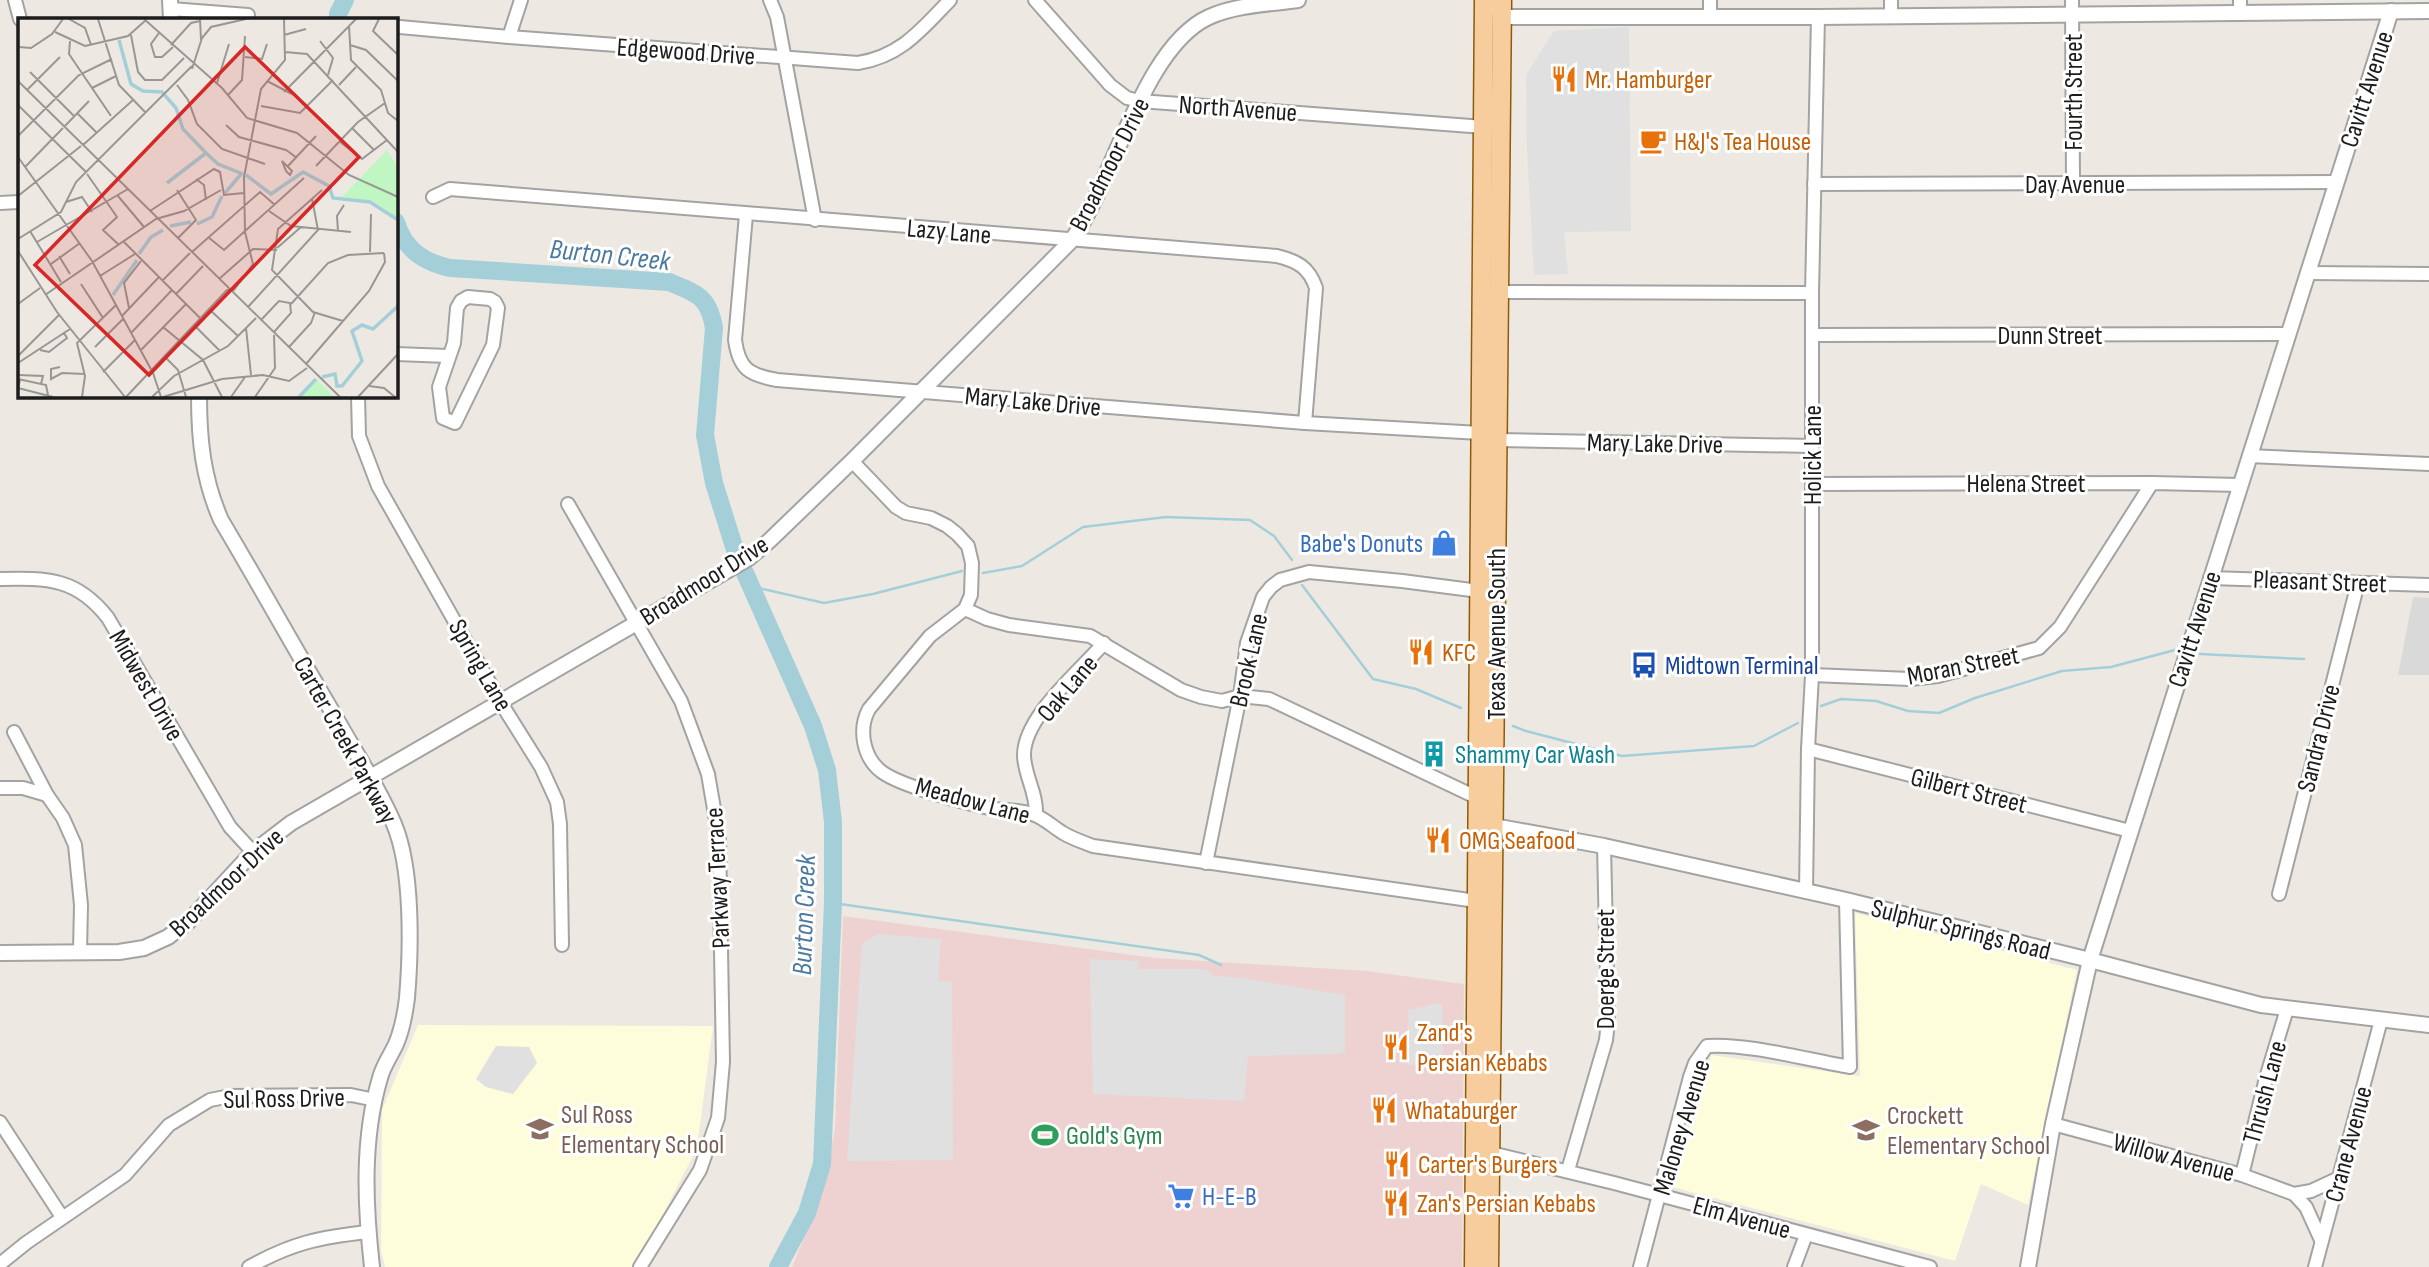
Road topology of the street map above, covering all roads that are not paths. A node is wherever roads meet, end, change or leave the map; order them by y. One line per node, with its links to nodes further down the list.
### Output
1 (15, 0): 20 (street)
2 (521, 0): 23 (street)
3 (770, 0): 24 (street)
4 (950, 0): 24 (street, Edgewood Drive)
5 (1035, 0): 25 (street, North Avenue)
6 (1298, 0): 25 (street, Broadmoor Drive)
7 (1484, 0): 26 (main road, Texas Avenue South)
8 (1493, 0): 15 (street)
9 (1710, 0): 19 (street)
10 (1891, 0): 18 (street)
11 (2393, 6): 13 (street); 16 (street); 27 (street, Cavitt Avenue)
12 (2072, 7): 13 (street); 18 (street); 29 (street, Fourth Street)
13 (2240, 7)
14 (171, 9): 17 (street)
15 (1502, 9): 19 (street); 38 (main road, Texas Avenue South)
16 (2429, 11)
17 (248, 15)
18 (1891, 16): 21 (street)
19 (1710, 17): 21 (street)
20 (20, 18)
21 (1818, 18): 28 (street, Holick Lane)
22 (400, 27): 23 (street, Edgewood Drive)
23 (509, 37): 24 (street, Edgewood Drive)
24 (785, 58): 34 (street)
25 (1140, 101): 26 (street, North Avenue); 35 (street, Broadmoor Drive)
26 (1483, 127): 40 (main road, Texas Avenue South)
27 (2336, 182): 29 (street, Day Avenue); 36 (street, Cavitt Avenue)
28 (1814, 184): 29 (street, Day Avenue); 39 (street, Holick Lane)
29 (2073, 184)
30 (433, 197): 33 (street, Lazy Lane)
31 (0, 203): 32 (street)
32 (18, 203)
33 (746, 215): 34 (street, Lazy Lane); 45 (street, Mary Lake Drive)
34 (815, 220): 35 (street, Lazy Lane)
35 (1071, 241): 45 (street, Broadmoor Drive); 48 (street, Lazy Lane)
36 (2307, 272): 37 (street); 41 (street, Cavitt Avenue)
37 (2429, 274)
38 (1499, 292): 39 (street); 50 (main road, Texas Avenue South)
39 (1812, 293): 42 (street, Holick Lane)
40 (1482, 315): 49 (main road, Texas Avenue South); 50 (main road)
41 (2288, 334): 42 (street, Dunn Street); 52 (street, Cavitt Avenue)
42 (1813, 335): 51 (street, Holick Lane)
43 (397, 354): 44 (street)
44 (448, 356): 44 (street)
45 (920, 392): 48 (street, Mary Lake Drive); 53 (street, Broadmoor Drive)
46 (199, 397): 72 (street, Carter Creek Parkway)
47 (358, 397): 69 (street, Spring Lane)
48 (1305, 423): 49 (street, Mary Lake Drive)
49 (1480, 433): 63 (main road, Texas Avenue South)
50 (1498, 440): 51 (street, Mary Lake Drive); 77 (main road, Texas Avenue South)
51 (1811, 446): 56 (street, Holick Lane)
52 (2249, 456): 54 (street); 57 (street, Cavitt Avenue)
53 (852, 461): 64 (street); 65 (street, Broadmoor Drive)
54 (2429, 464)
55 (2152, 483): 56 (street, Helena Street); 57 (street, Helena Street); 67 (street, Moran Street)
56 (1812, 484): 67 (street, Holick Lane)
57 (2240, 485): 59 (street, Cavitt Avenue)
58 (568, 504): 65 (street, Parkway Terrace)
59 (2210, 578): 61 (street, Pleasant Street); 78 (street, Cavitt Avenue)
60 (0, 579): 80 (street, Midwest Drive)
61 (2358, 583): 62 (street, Pleasant Street); 83 (street, Sandra Drive)
62 (2429, 585)
63 (1479, 591): 68 (street, Brook Lane); 75 (main road, Texas Avenue South)
64 (965, 609): 66 (street); 76 (street, Meadow Lane)
65 (638, 622): 69 (street, Broadmoor Drive); 110 (street, Parkway Terrace)
66 (1104, 643): 68 (street); 76 (street, Oak Lane)
67 (1812, 675): 71 (street, Holick Lane)
68 (1240, 696): 75 (street); 81 (street, Brook Lane)
69 (501, 703): 72 (street, Broadmoor Drive); 86 (street, Spring Lane)
70 (14, 733): 74 (street)
71 (1808, 749): 78 (street, Gilbert Street); 82 (street, Holick Lane)
72 (370, 778): 80 (street, Broadmoor Drive); 93 (street, Carter Creek Parkway)
73 (0, 788): 74 (street)
74 (47, 794): 87 (street)
75 (1478, 797): 77 (street); 84 (main road, Texas Avenue South)
76 (1036, 815): 81 (street, Meadow Lane)
77 (1494, 826): 79 (street, Sulphur Springs Road); 97 (main road, Texas Avenue South)
78 (2130, 831): 89 (street, Cavitt Avenue)
79 (1604, 846): 82 (street, Sulphur Springs Road); 98 (street, Doerge Street)
80 (253, 852): 87 (street, Broadmoor Drive)
81 (1206, 863): 84 (street, Meadow Lane)
82 (1806, 892): 85 (street, Sulphur Springs Road)
83 (2278, 894)
84 (1476, 901): 96 (main road, Texas Avenue South)
85 (1846, 901): 89 (street, Sulphur Springs Road); 101 (street, Maloney Avenue)
86 (562, 945)
87 (80, 952): 88 (street, Broadmoor Drive)
88 (0, 953)
89 (2090, 960): 90 (street, Sulphur Springs Road); 95 (street, Cavitt Avenue)
90 (2287, 1009): 91 (street, Sulphur Springs Road); 99 (street, Thrush Lane)
91 (2381, 1020): 92 (street, Sulphur Springs Road); 100 (street, Crane Avenue)
92 (2429, 1025)
93 (375, 1100): 103 (street, Sul Ross Drive); 104 (street, Carter Creek Parkway)
94 (0, 1122): 103 (street)
95 (2053, 1125): 99 (street, Willow Avenue); 116 (street, Cavitt Avenue)
96 (1473, 1149): 97 (street, Elm Avenue); 111 (main road, Texas Avenue South)
97 (1491, 1153): 98 (street, Elm Avenue); 112 (main road, Texas Avenue South)
98 (1568, 1170): 101 (street, Elm Avenue)
99 (2242, 1175): 102 (street, Willow Avenue)
100 (2339, 1178): 102 (street); 106 (street, Crane Avenue)
101 (1660, 1194): 105 (street, Elm Avenue); 113 (street, Maloney Avenue)
102 (2294, 1194): 106 (street)
103 (62, 1216): 107 (street, Sul Ross Drive)
104 (368, 1232): 108 (street); 109 (street, Carter Creek Parkway)
105 (1806, 1235): 114 (street); 115 (street, Elm Avenue)
106 (2321, 1240): 117 (street, Crane Avenue)
107 (0, 1264)
108 (249, 1267)
109 (372, 1267)
110 (640, 1267)
111 (1474, 1267)
112 (1489, 1267)
113 (1640, 1267)
114 (1794, 1267)
115 (1930, 1267)
116 (2028, 1267)
117 (2315, 1267)

